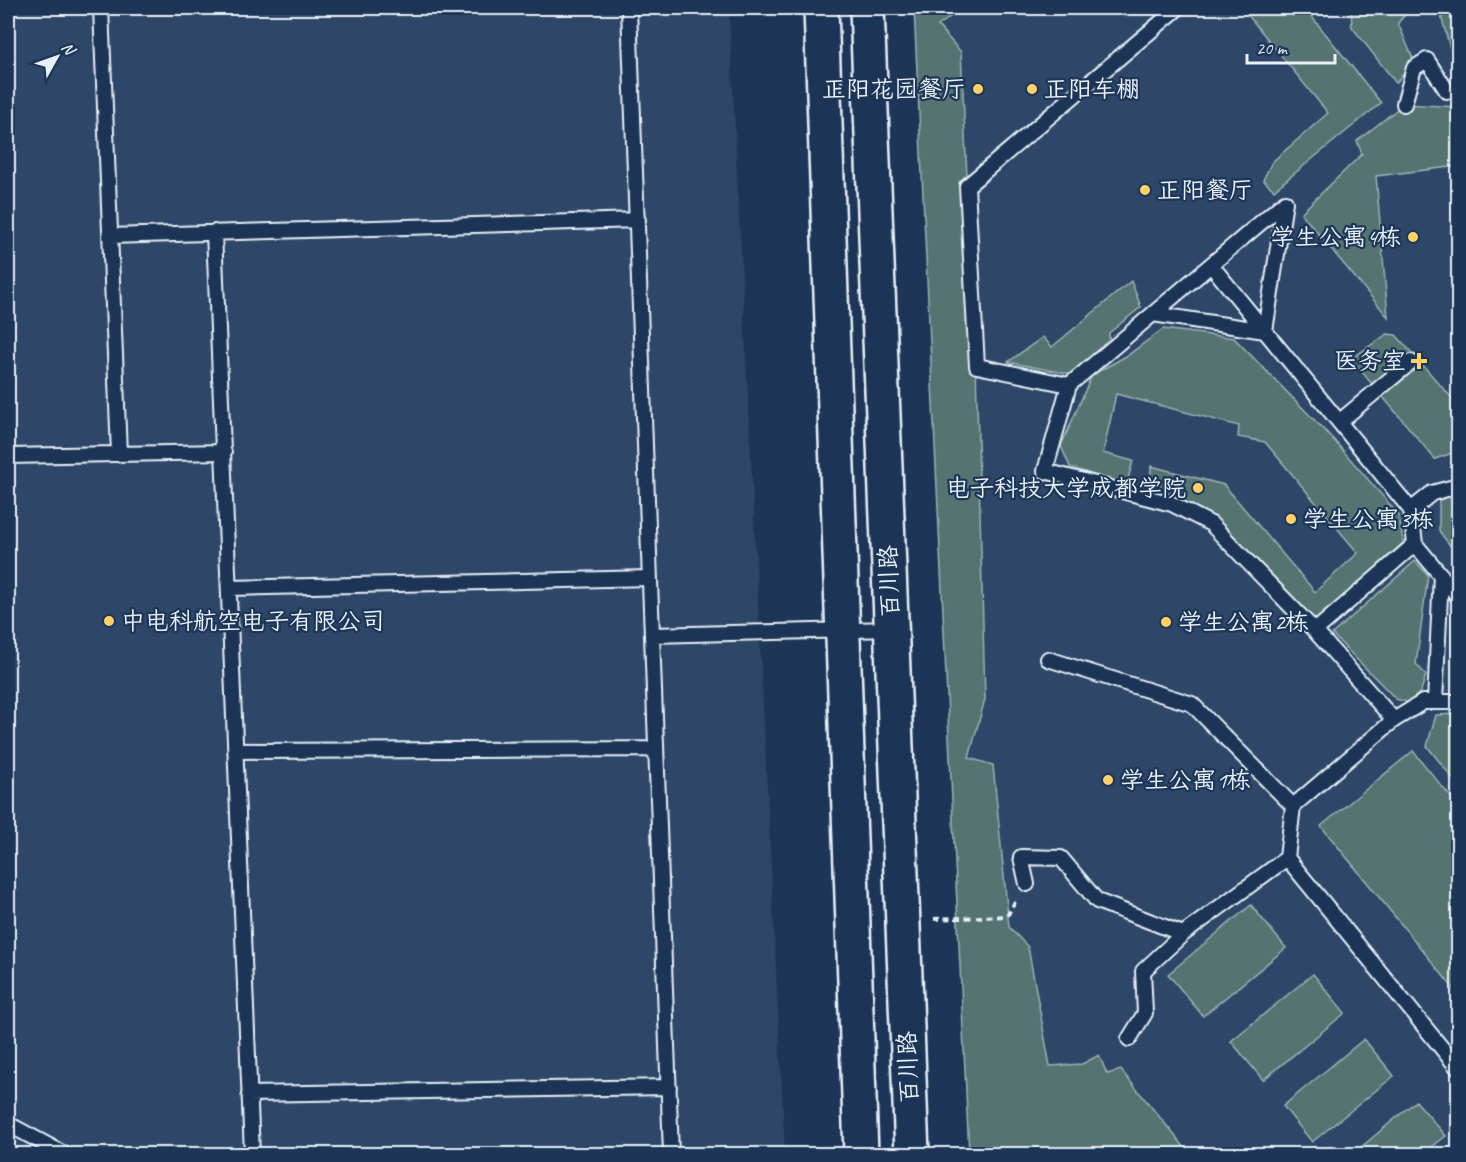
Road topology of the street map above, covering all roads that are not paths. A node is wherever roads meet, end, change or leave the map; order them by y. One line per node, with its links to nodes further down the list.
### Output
1 (101, 8): 10 (lane)
2 (629, 8): 8 (lane)
3 (821, 8): 28 (street, 百川路)
4 (867, 8): 27 (street, 百川路)
5 (1178, 8): 15 (lane)
6 (1447, 91): 7 (lane)
7 (1404, 104)
8 (638, 220): 9 (lane); 24 (lane)
9 (214, 231): 10 (lane); 17 (lane)
10 (110, 236): 18 (lane)
11 (1211, 265): 12 (lane); 13 (lane); 13 (lane)
12 (1153, 314): 13 (lane); 15 (lane)
13 (1265, 331): 16 (lane)
14 (1411, 362): 16 (lane)
15 (1069, 385): 29 (lane)
16 (1339, 422): 21 (lane)
17 (224, 452): 18 (lane); 25 (lane)
18 (119, 454): 19 (lane)
19 (8, 456)
20 (1458, 486): 21 (lane)
21 (1411, 510): 22 (lane)
22 (1415, 544): 23 (lane); 29 (lane)
23 (1441, 575): 26 (lane); 32 (lane)
24 (650, 578): 25 (lane); 30 (lane)
25 (229, 588): 36 (lane)
26 (1458, 596)
27 (891, 628): 28 (lane); 50 (street, 百川路)
28 (843, 630): 30 (lane); 49 (street, 百川路)
29 (1315, 631): 34 (lane)
30 (652, 635): 35 (lane)
31 (1048, 658): 37 (lane)
32 (1435, 702): 33 (lane); 34 (lane)
33 (1458, 702)
34 (1394, 720): 37 (lane)
35 (656, 749): 36 (lane); 43 (lane)
36 (236, 751): 44 (lane)
37 (1293, 806): 38 (lane)
38 (1287, 858): 40 (lane); 42 (lane)
39 (1027, 884): 40 (lane)
40 (1183, 934): 41 (lane)
41 (1129, 1039)
42 (1458, 1068)
43 (669, 1087): 44 (lane); 48 (lane)
44 (249, 1094): 47 (lane)
45 (8, 1124): 46 (lane)
46 (64, 1155)
47 (252, 1155)
48 (671, 1155)
49 (861, 1155)
50 (912, 1155)

